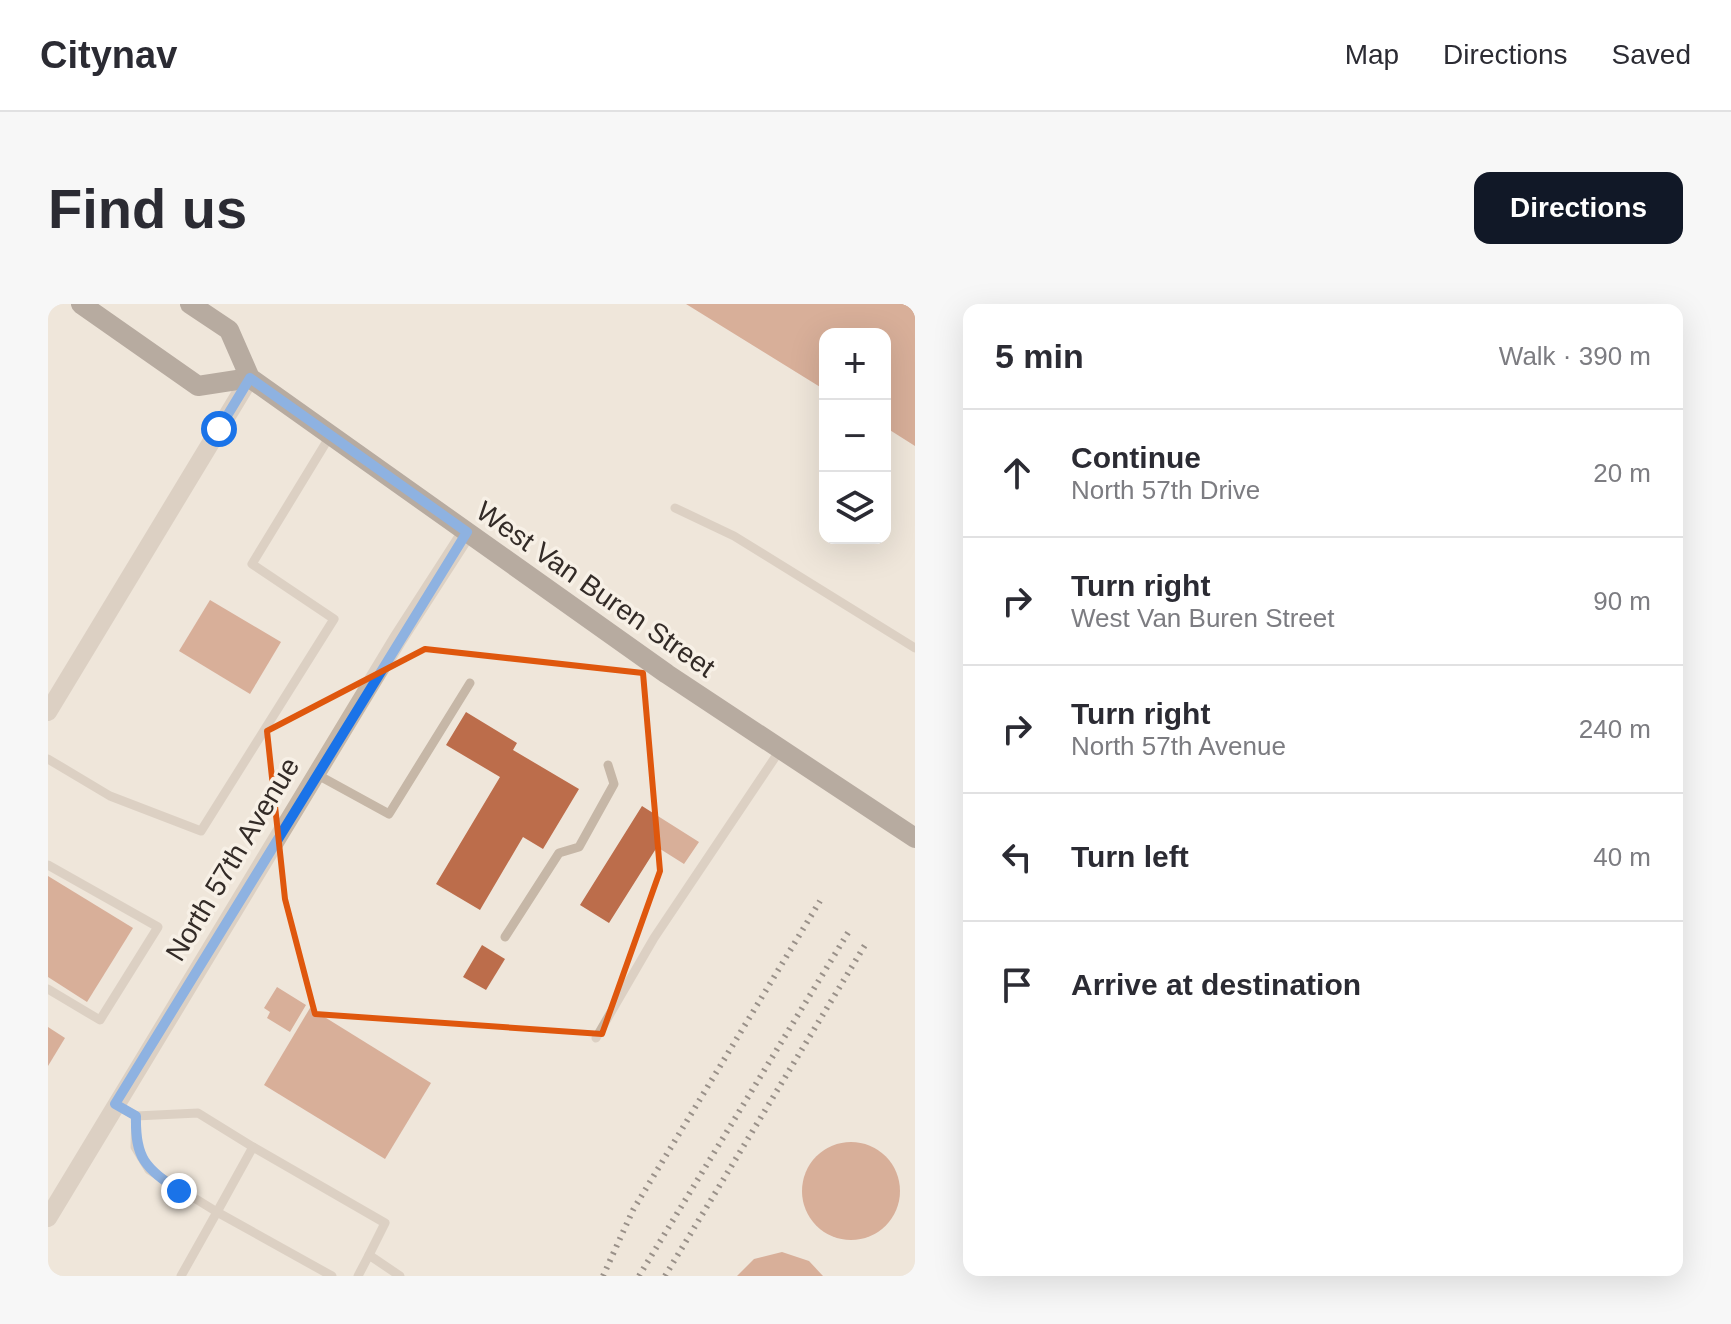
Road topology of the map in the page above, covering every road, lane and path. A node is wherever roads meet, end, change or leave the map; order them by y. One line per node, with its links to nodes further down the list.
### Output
1 (81, 304): 3 (main road)
2 (190, 304): 3 (main road)
3 (250, 378): 4 (main road, West Van Buren Street); 9 (street)
4 (330, 436): 6 (main road, West Van Buren Street); 11 (lane)
5 (675, 508): 7 (lane)
6 (467, 532): 10 (main road, West Van Buren Street); 13 (street, North 57th Avenue)
7 (915, 648)
8 (470, 683): 13 (lane)
9 (48, 712)
10 (780, 750): 14 (main road, West Van Buren Street); 18 (lane)
11 (48, 759)
12 (608, 765): 16 (lane)
13 (316, 774): 19 (street, North 57th Avenue)
14 (915, 838)
15 (48, 865): 17 (lane)
16 (505, 937)
17 (48, 989)
18 (596, 1038)
19 (115, 1104): 20 (lane); 23 (street, North 57th Avenue)
20 (136, 1116): 21 (lane); 22 (lane)
21 (253, 1147): 22 (lane); 24 (lane)
22 (217, 1212): 25 (lane); 26 (lane)
23 (48, 1218)
24 (369, 1255): 27 (lane); 28 (lane)
25 (181, 1276)
26 (332, 1276)
27 (358, 1276)
28 (400, 1276)

